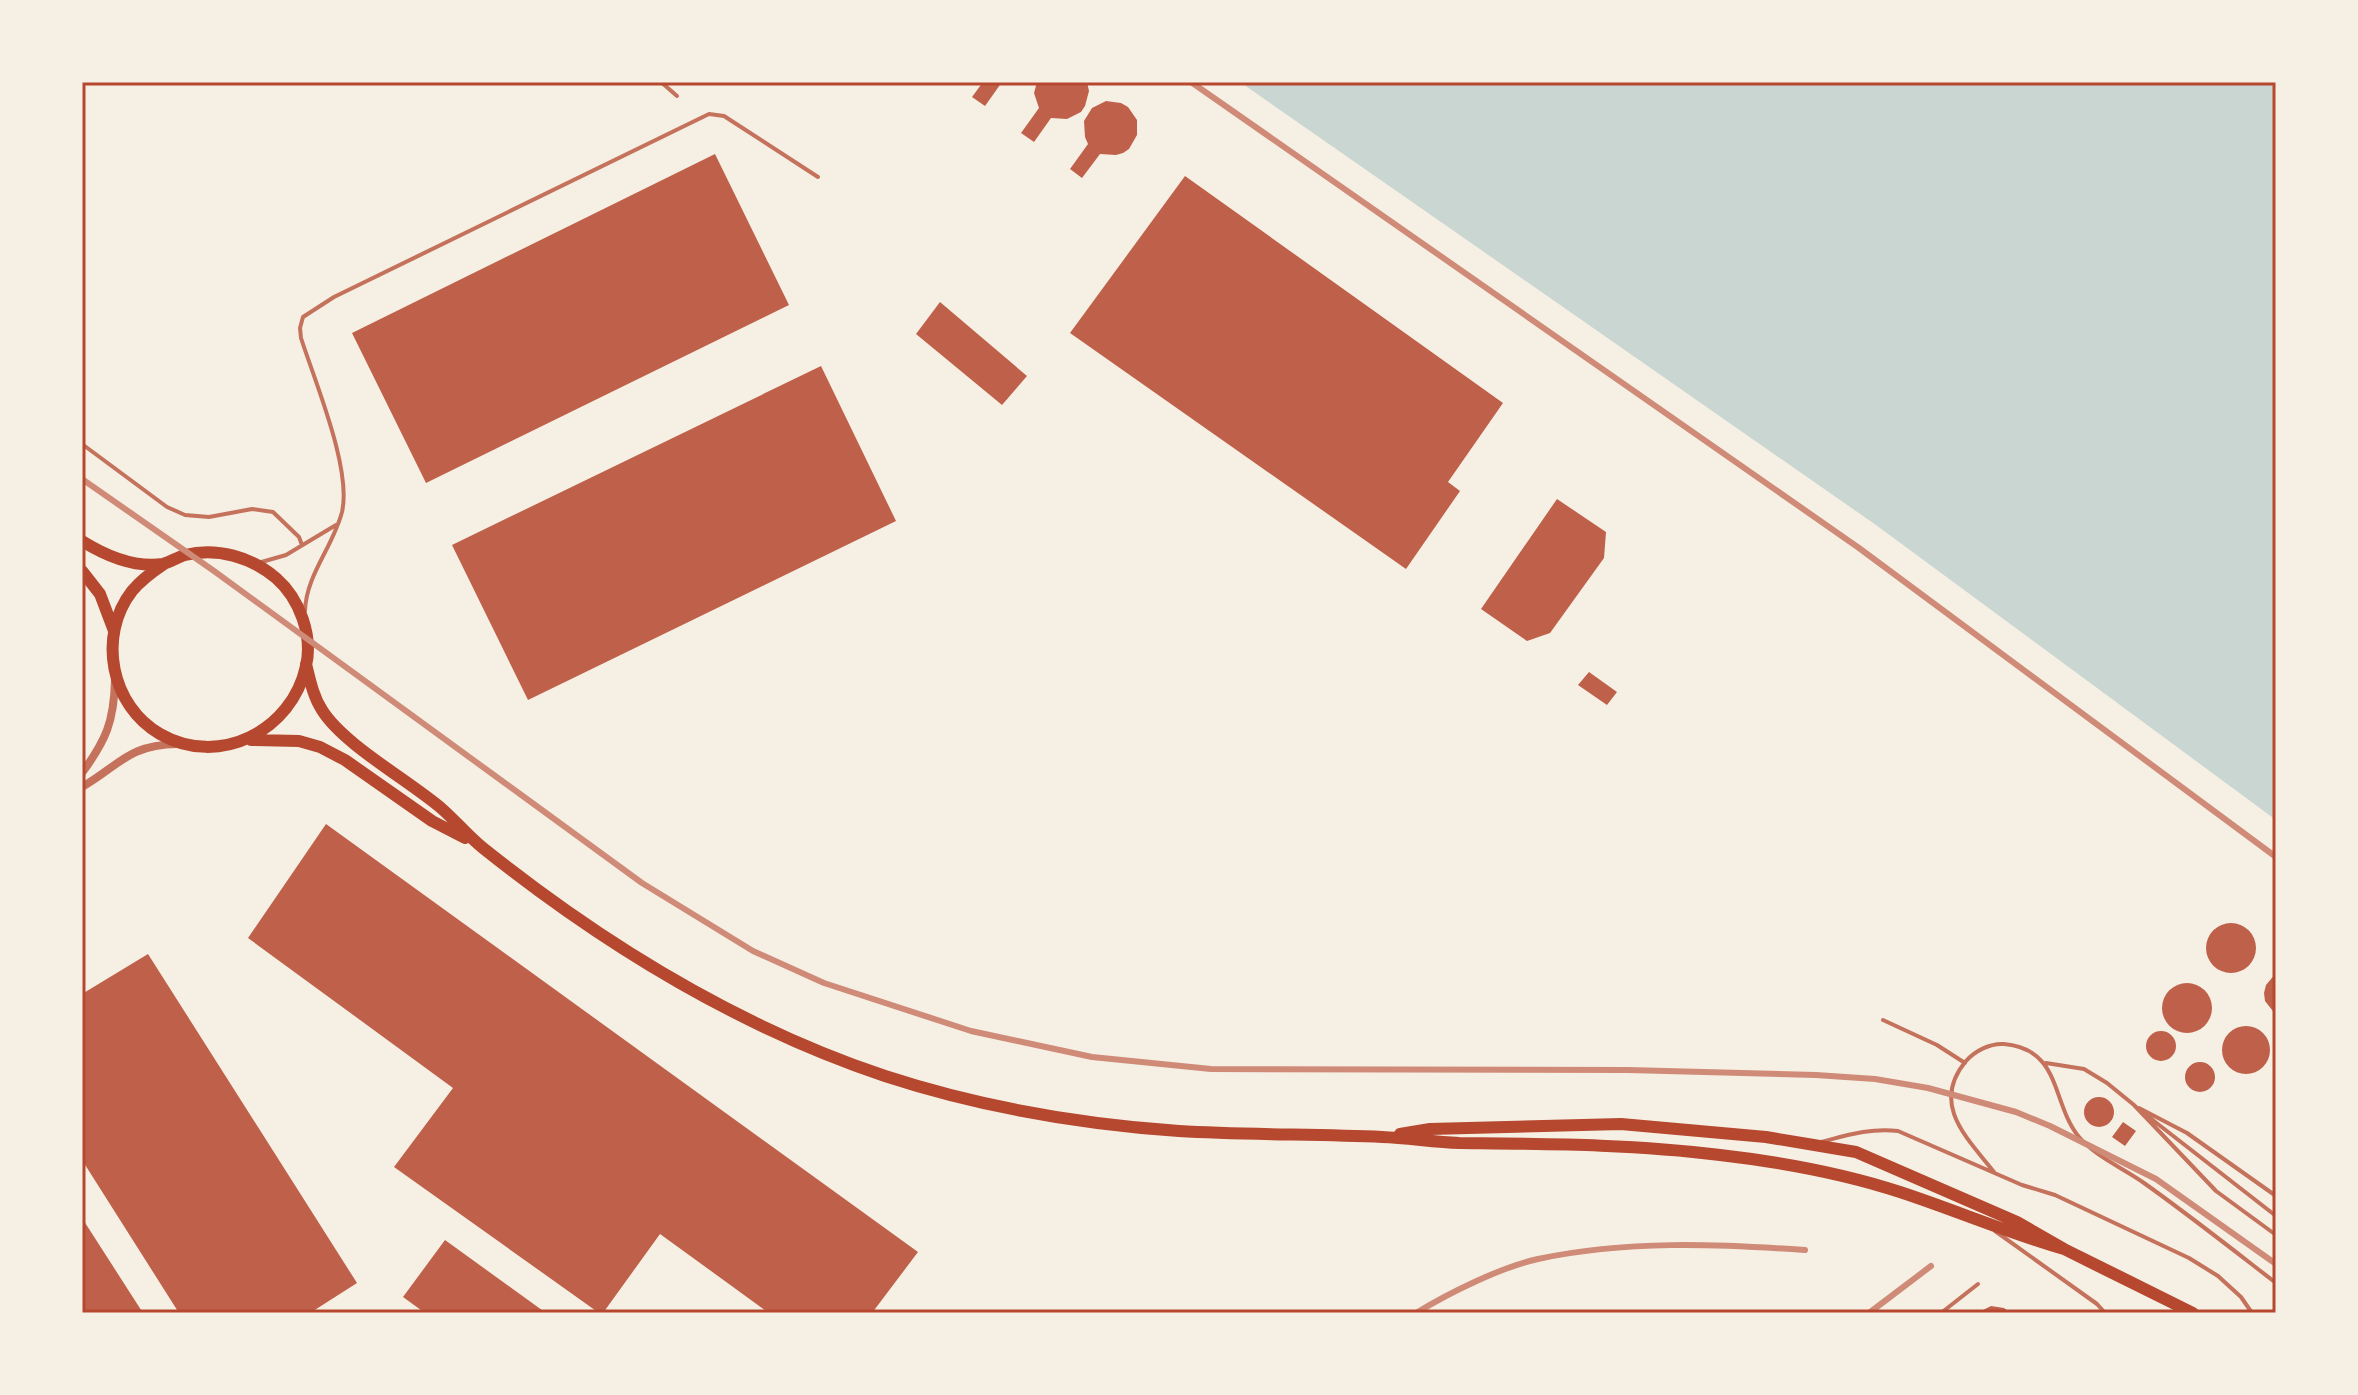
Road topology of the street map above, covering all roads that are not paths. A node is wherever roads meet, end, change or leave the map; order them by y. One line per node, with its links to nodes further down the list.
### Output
1 (661, 82): 3 (lane)
2 (82, 94): 4 (lane)
3 (677, 96)
4 (82, 121)
5 (818, 177): 7 (lane)
6 (82, 444): 9 (lane)
7 (338, 524): 9 (lane); 13 (lane)
8 (82, 541): 10 (main road)
9 (302, 545): 11 (lane)
10 (164, 564): 11 (main road); 14 (main road)
11 (256, 564): 13 (main road)
12 (82, 571): 14 (main road)
13 (305, 625): 15 (main road)
14 (114, 631): 16 (main road)
15 (306, 664): 17 (main road); 21 (main road)
16 (115, 675): 18 (main road); 19 (street)
17 (247, 740): 18 (main road); 21 (main road)
18 (182, 744): 20 (street)
19 (82, 773)
20 (82, 787)
21 (478, 845): 26 (main road)
22 (1883, 1020): 23 (lane)
23 (1965, 1063): 24 (lane); 28 (lane)
24 (2043, 1063): 25 (lane); 34 (lane)
25 (2134, 1105): 29 (lane); 30 (lane); 32 (lane)
26 (1385, 1137): 27 (main road); 31 (main road)
27 (1814, 1144): 28 (lane); 33 (main road)
28 (1994, 1172): 39 (lane)
29 (2276, 1196)
30 (2276, 1216)
31 (1983, 1223): 33 (main road); 37 (lane)
32 (2276, 1235)
33 (2064, 1249): 38 (main road)
34 (2276, 1283)
35 (1978, 1284): 36 (lane)
36 (1941, 1313)
37 (2105, 1313)
38 (2193, 1313)
39 (2252, 1313)

